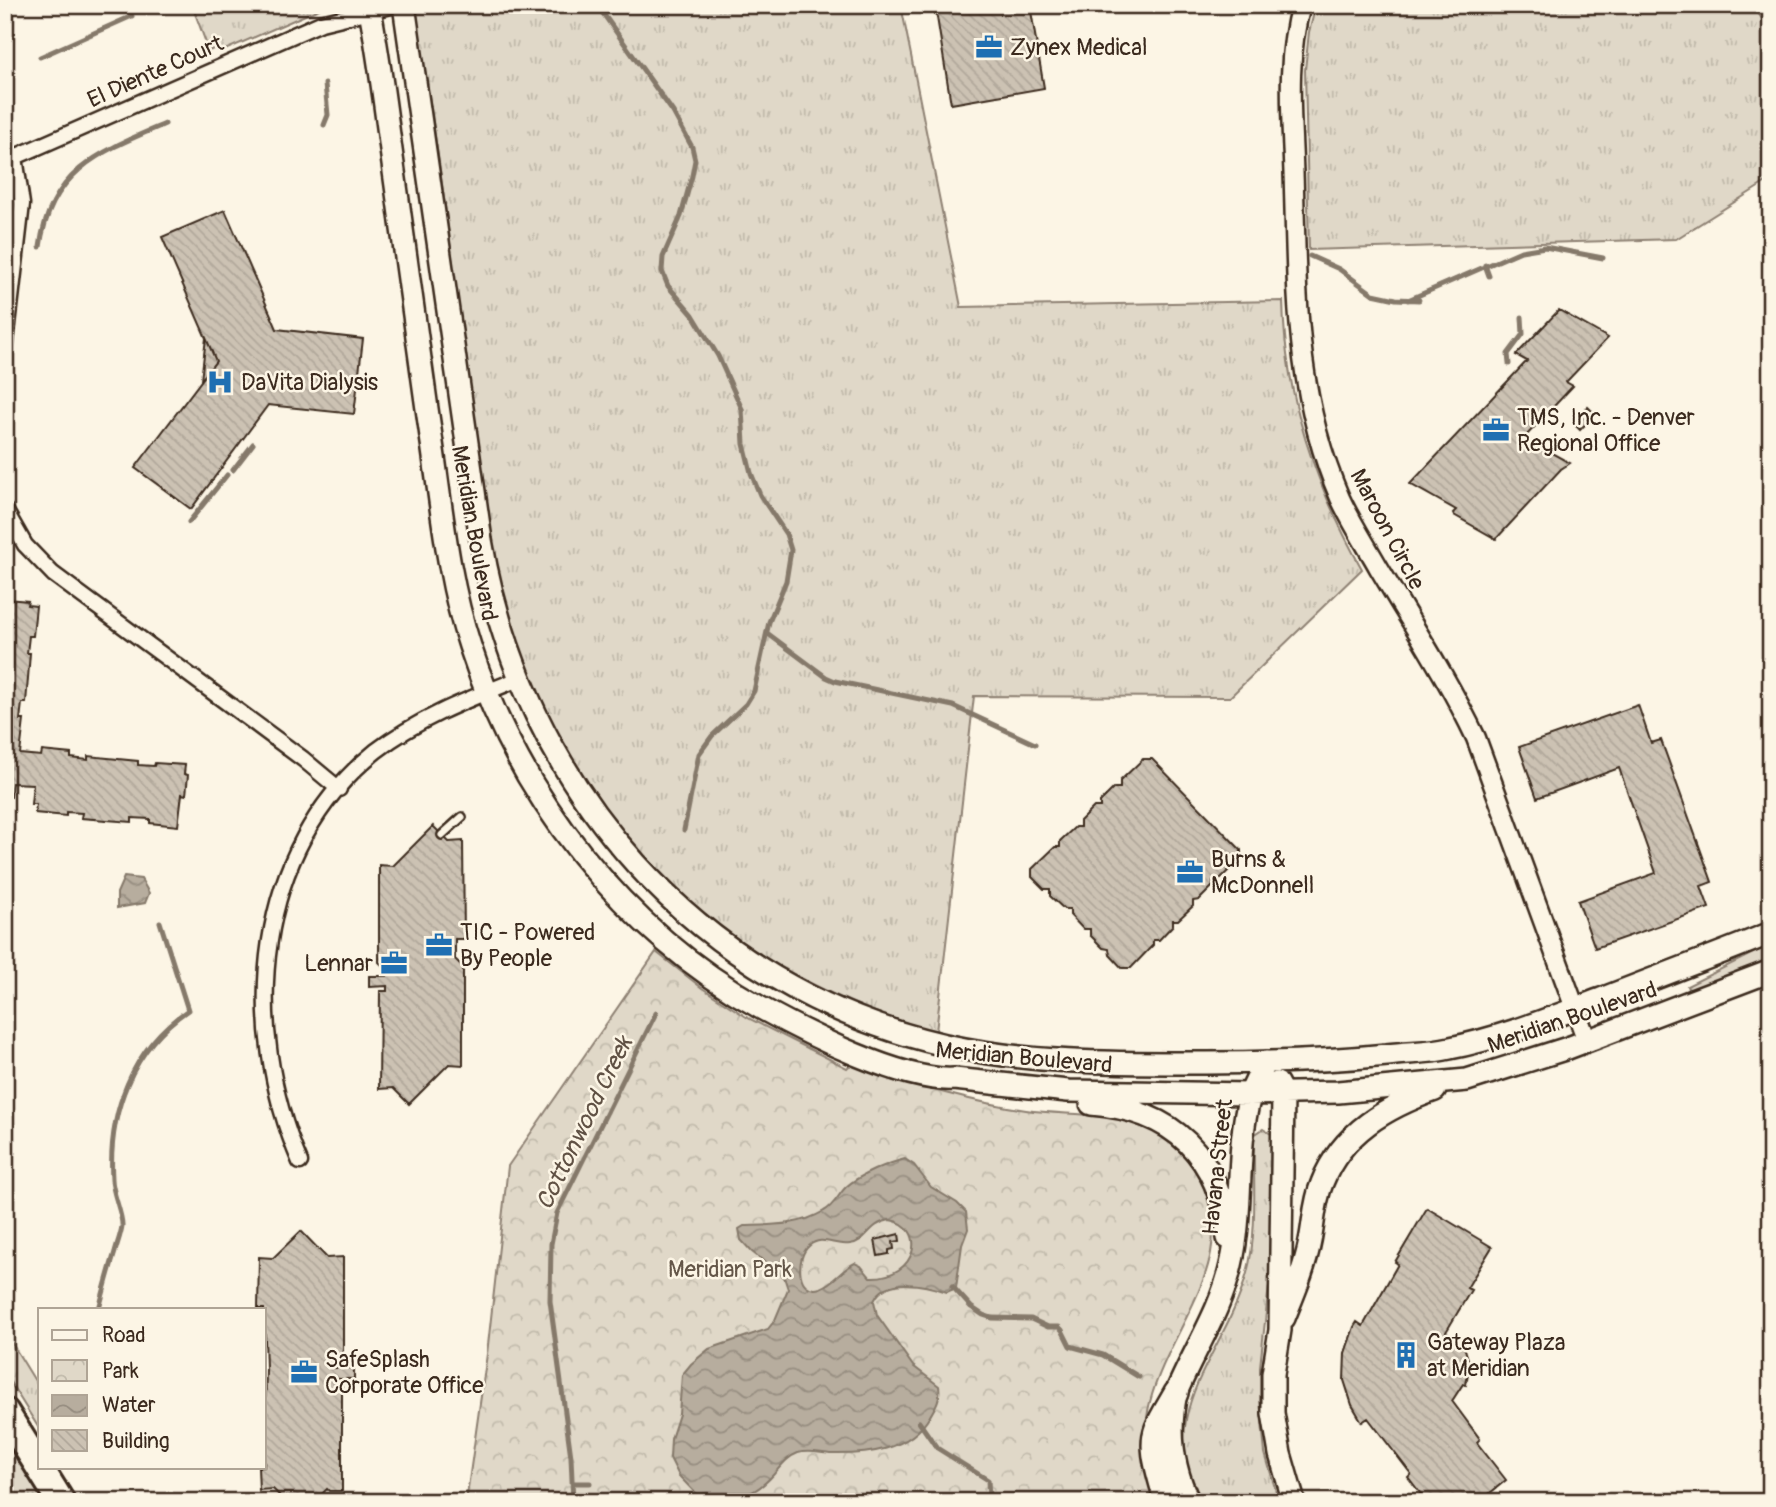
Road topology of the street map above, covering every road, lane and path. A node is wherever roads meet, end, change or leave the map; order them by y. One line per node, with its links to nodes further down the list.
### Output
1 (395, 5): 4 (street, El Diente Court)
2 (404, 5): 7 (main road, Meridian Boulevard)
3 (1301, 5): 14 (street, Maroon Circle)
4 (370, 8): 5 (street, El Diente Court); 8 (main road, Meridian Boulevard)
5 (5, 351)
6 (5, 510): 9 (street)
7 (519, 679): 8 (street); 16 (main road, Meridian Boulevard)
8 (486, 692): 9 (street); 17 (main road, Meridian Boulevard)
9 (339, 789): 21 (street)
10 (462, 817): 11 (lane)
11 (442, 835)
12 (1771, 933): 14 (main road, Meridian Boulevard)
13 (1771, 971): 15 (main road, Meridian Boulevard)
14 (1574, 1009): 15 (street, Maroon Circle); 16 (main road, Meridian Boulevard)
15 (1587, 1041): 18 (main road, Meridian Boulevard)
16 (1266, 1062): 19 (main road, Havana Street); 20 (main road)
17 (941, 1080): 19 (main road, Meridian Boulevard); 22 (main road)
18 (1467, 1080): 20 (main road, Meridian Boulevard); 23 (main road)
19 (1250, 1094): 20 (main road, Meridian Boulevard); 22 (main road, Havana Street)
20 (1283, 1094): 23 (main road)
21 (300, 1162)
22 (1231, 1267): 24 (main road, Havana Street)
23 (1280, 1330): 31 (main road)
24 (1176, 1393): 29 (main road); 30 (main road, Havana Street)
25 (5, 1412): 26 (highway)
26 (38, 1465)
27 (40, 1468): 28 (highway)
28 (61, 1502)
29 (1166, 1502)
30 (1189, 1502)
31 (1294, 1502)

